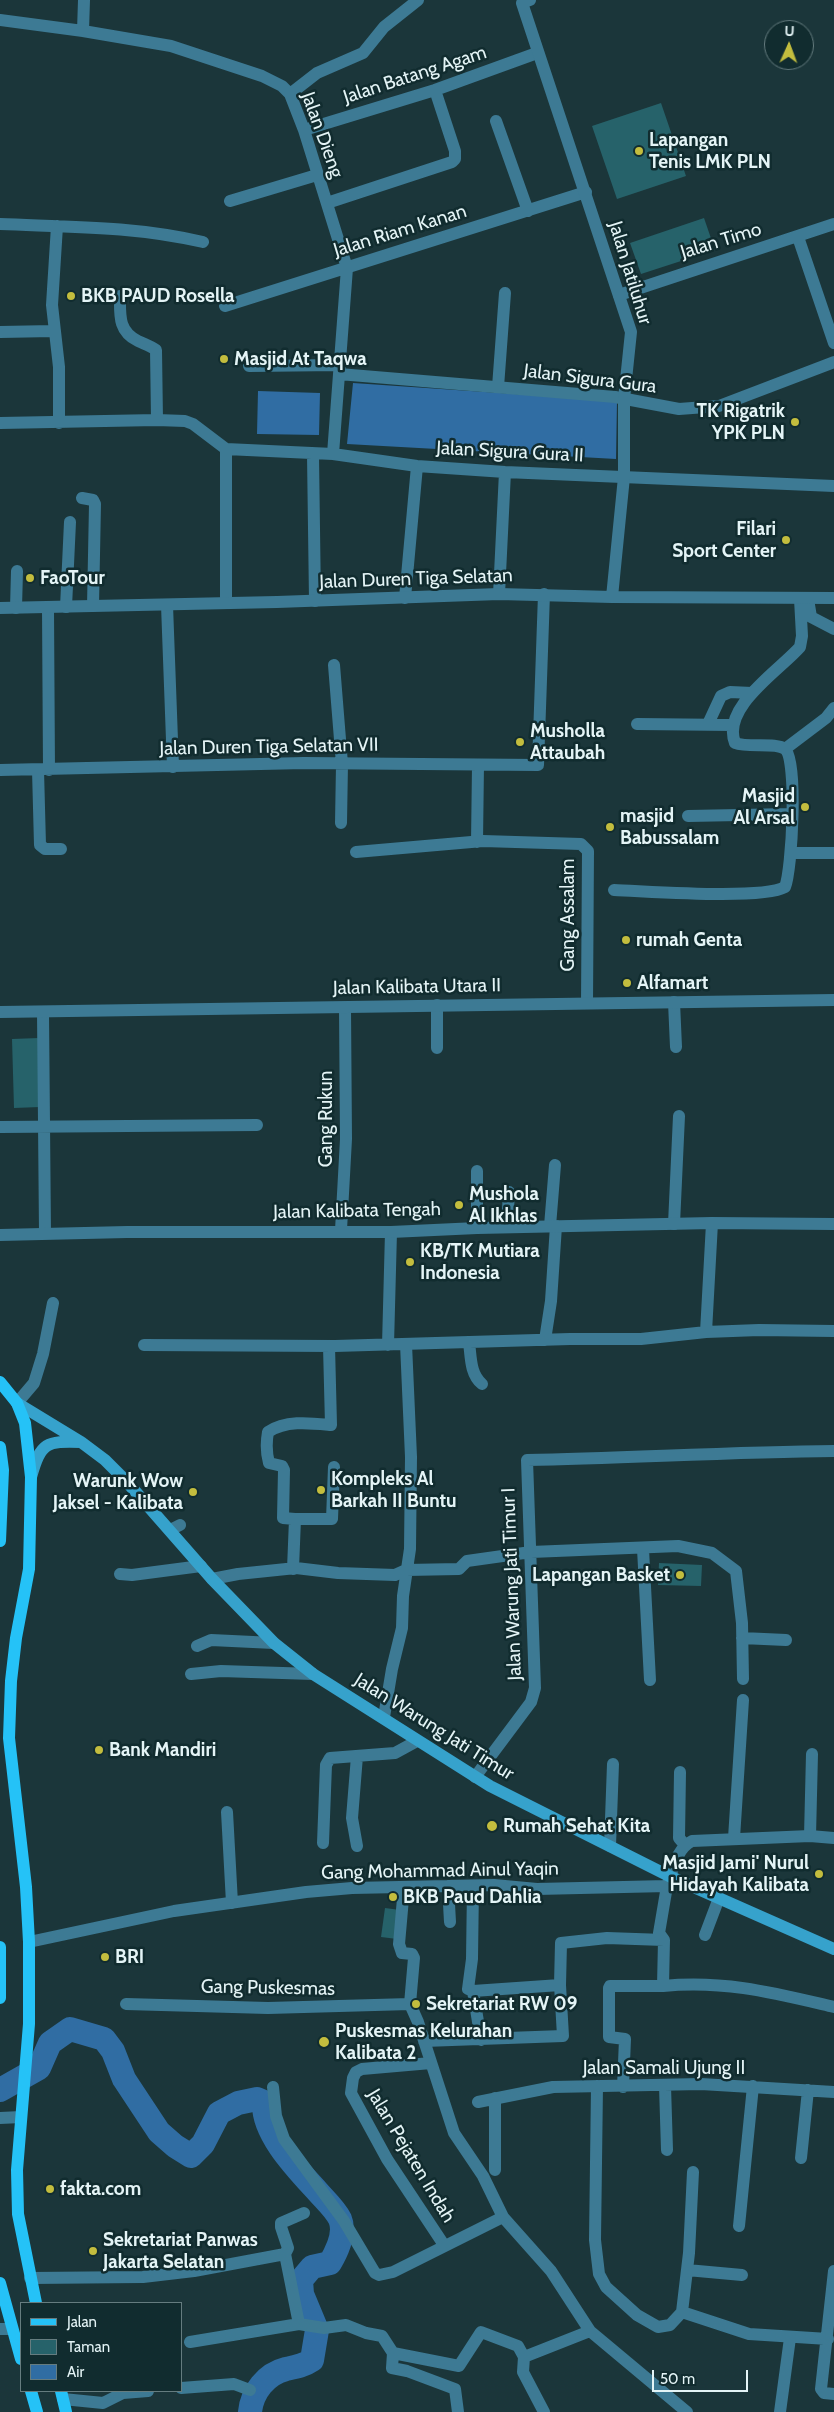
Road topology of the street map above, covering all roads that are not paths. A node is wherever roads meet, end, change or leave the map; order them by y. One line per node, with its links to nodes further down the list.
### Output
1 (84, 0): 5 (street)
2 (418, 0): 8 (street)
3 (524, 1): 6 (street, Jalan Jatiluhur)
4 (0, 20): 5 (street, Jalan Dieng)
5 (83, 31): 8 (street, Jalan Dieng)
6 (537, 53): 7 (street, Jalan Batang Agam); 12 (street, Jalan Jatiluhur)
7 (435, 90): 10 (street, Jalan Batang Agam); 14 (street)
8 (290, 94): 10 (street, Jalan Dieng)
9 (496, 121): 15 (street)
10 (304, 130): 11 (street, Jalan Dieng)
11 (317, 175): 13 (street); 14 (street, Jalan Dieng)
12 (586, 192): 15 (street, Jalan Riam Kanan); 23 (street, Jalan Jatiluhur)
13 (230, 201)
14 (327, 203): 21 (street, Jalan Dieng)
15 (528, 211): 21 (street, Jalan Riam Kanan)
16 (0, 224): 18 (street)
17 (834, 224): 19 (street, Jalan Timo)
18 (57, 226): 20 (street); 26 (street)
19 (798, 237): 23 (street, Jalan Timo); 28 (street)
20 (203, 242)
21 (347, 268): 25 (street, Jalan Riam Kanan); 31 (street, Jalan Dieng)
22 (506, 293): 32 (street)
23 (619, 295): 33 (street, Jalan Jatiluhur)
24 (120, 296): 34 (street)
25 (225, 306)
26 (54, 330): 27 (street); 36 (street)
27 (0, 332)
28 (834, 343)
29 (832, 363): 33 (street, Jalan Sigura Gura)
30 (249, 366): 31 (street, Jalan Sigura Gura)
31 (339, 370): 32 (street, Jalan Sigura Gura); 38 (street, Jalan Dieng)
32 (498, 388): 33 (street, Jalan Sigura Gura)
33 (624, 399): 42 (street, Jalan Jatiluhur)
34 (157, 420): 36 (street); 37 (street)
35 (0, 423): 36 (street)
36 (59, 423)
37 (226, 449): 39 (street, Jalan Sigura Gura II); 54 (street)
38 (333, 454): 39 (street, Jalan Sigura Gura II); 40 (street, Jalan Sigura Gura II)
39 (313, 455): 53 (street)
40 (417, 466): 41 (street, Jalan Sigura Gura II); 50 (street)
41 (505, 472): 42 (street, Jalan Sigura Gura II); 47 (street)
42 (624, 477): 43 (street, Jalan Sigura Gura II); 49 (street, Jalan Jatiluhur)
43 (834, 486)
44 (82, 498): 56 (street)
45 (70, 522): 60 (street)
46 (16, 570): 58 (street)
47 (499, 594): 48 (street, Jalan Duren Tiga Selatan); 50 (street, Jalan Duren Tiga Selatan)
48 (544, 594): 49 (street, Jalan Duren Tiga Selatan); 72 (street, Jalan Duren Tiga Selatan VII)
49 (612, 597): 52 (street, Jalan Duren Tiga Selatan)
50 (405, 598): 53 (street, Jalan Duren Tiga Selatan)
51 (834, 598): 52 (street, Jalan Duren Tiga Selatan)
52 (804, 599): 61 (street); 62 (street)
53 (315, 601): 54 (street, Jalan Duren Tiga Selatan)
54 (226, 602): 55 (street, Jalan Duren Tiga Selatan)
55 (167, 605): 56 (street, Jalan Duren Tiga Selatan); 73 (street)
56 (93, 606): 60 (street, Jalan Duren Tiga Selatan)
57 (0, 608): 58 (street, Jalan Duren Tiga Selatan)
58 (16, 608): 59 (street, Jalan Duren Tiga Selatan)
59 (48, 608): 60 (street, Jalan Duren Tiga Selatan); 75 (street)
60 (66, 608)
61 (818, 621): 62 (street); 63 (street)
62 (802, 622): 65 (street)
63 (834, 629)
64 (334, 666): 71 (street)
65 (752, 693): 68 (street); 69 (street)
66 (834, 708): 70 (street)
67 (637, 724): 68 (street)
68 (708, 724): 69 (street)
69 (733, 725): 70 (street)
70 (785, 749): 76 (street)
71 (342, 764): 72 (street, Jalan Duren Tiga Selatan VII); 73 (street, Jalan Duren Tiga Selatan VII); 78 (street)
72 (478, 765): 79 (street)
73 (173, 766): 75 (street, Jalan Duren Tiga Selatan VII)
74 (0, 770): 75 (street, Jalan Duren Tiga Selatan VII)
75 (44, 770): 80 (street)
76 (792, 814): 77 (street); 82 (street)
77 (688, 816)
78 (341, 823)
79 (477, 842): 81 (street); 87 (street, Gang Assalam)
80 (61, 849)
81 (356, 852)
82 (792, 853): 83 (street); 84 (street)
83 (834, 853)
84 (614, 890)
85 (834, 1000): 86 (street, Jalan Kalibata Utara II)
86 (674, 1002): 87 (street, Jalan Kalibata Utara II); 92 (street)
87 (587, 1003): 88 (street, Jalan Kalibata Utara II)
88 (437, 1005): 89 (street, Jalan Kalibata Utara II); 93 (street)
89 (345, 1008): 91 (street, Jalan Kalibata Utara II); 107 (street, Gang Rukun)
90 (0, 1012): 91 (street, Jalan Kalibata Utara II)
91 (43, 1013): 97 (street)
92 (676, 1047)
93 (437, 1048)
94 (679, 1116): 102 (street)
95 (256, 1125): 97 (street)
96 (0, 1127): 97 (street)
97 (44, 1127): 109 (street)
98 (555, 1165): 104 (street)
99 (477, 1171): 106 (street)
100 (509, 1192): 105 (street)
101 (712, 1223): 102 (street, Jalan Kalibata Tengah); 103 (street, Jalan Kalibata Tengah); 113 (street)
102 (674, 1224): 104 (street, Jalan Kalibata Tengah)
103 (834, 1224)
104 (553, 1226): 105 (street, Jalan Kalibata Tengah); 114 (street)
105 (507, 1227): 106 (street, Jalan Kalibata Tengah)
106 (477, 1228): 108 (street, Jalan Kalibata Tengah)
107 (342, 1230): 108 (street, Jalan Kalibata Tengah); 109 (street, Jalan Kalibata Tengah)
108 (391, 1232): 118 (street)
109 (46, 1233): 110 (street, Jalan Kalibata Tengah)
110 (0, 1235)
111 (53, 1303): 122 (street)
112 (834, 1331): 113 (street)
113 (706, 1332): 114 (street)
114 (545, 1340): 115 (street)
115 (469, 1342): 116 (street); 121 (street)
116 (406, 1344): 118 (street); 134 (street)
117 (144, 1345): 119 (street)
118 (388, 1345): 119 (street)
119 (329, 1346): 128 (street)
120 (0, 1382): 122 (main road)
121 (482, 1384)
122 (17, 1403): 123 (main road, Jalan Warung Jati Timur); 127 (main road)
123 (81, 1442): 127 (main road); 132 (main road, Jalan Warung Jati Timur)
124 (0, 1447): 129 (main road)
125 (834, 1451): 131 (street, Jalan Warung Jati Timur I)
126 (334, 1467): 128 (street)
127 (31, 1477): 170 (main road)
128 (295, 1519): 133 (street)
129 (0, 1541)
130 (643, 1549): 131 (street); 137 (street); 144 (street)
131 (531, 1552): 134 (street); 152 (street, Jalan Warung Jati Timur I)
132 (201, 1566): 135 (street); 136 (main road, Jalan Warung Jati Timur)
133 (293, 1569): 134 (street); 136 (street)
134 (406, 1570): 146 (street)
135 (120, 1574)
136 (212, 1579): 139 (main road, Jalan Warung Jati Timur)
137 (742, 1638): 138 (street); 143 (street)
138 (786, 1640)
139 (274, 1643): 140 (street); 142 (main road, Jalan Warung Jati Timur)
140 (196, 1646)
141 (192, 1674): 142 (street)
142 (313, 1674): 146 (main road, Jalan Warung Jati Timur)
143 (743, 1679)
144 (650, 1680)
145 (743, 1700): 155 (street)
146 (384, 1718): 147 (main road, Jalan Warung Jati Timur)
147 (417, 1741): 149 (street); 152 (main road, Jalan Warung Jati Timur)
148 (812, 1754): 154 (street)
149 (357, 1756): 157 (street); 159 (street)
150 (613, 1764): 160 (street)
151 (680, 1772): 158 (street)
152 (474, 1777): 160 (main road, Jalan Warung Jati Timur)
153 (227, 1812): 166 (street)
154 (810, 1836): 155 (street); 156 (street)
155 (734, 1838): 158 (street)
156 (834, 1838)
157 (323, 1842)
158 (685, 1845): 161 (street)
159 (357, 1846)
160 (610, 1846): 161 (main road, Jalan Warung Jati Timur)
161 (669, 1881): 163 (street, Gang Mohammad Ainul Yaqin); 165 (main road, Jalan Warung Jati Timur); 169 (street)
162 (448, 1886): 163 (street, Gang Mohammad Ainul Yaqin); 164 (street, Gang Mohammad Ainul Yaqin); 167 (street)
163 (473, 1886): 175 (street)
164 (404, 1887): 166 (street, Gang Mohammad Ainul Yaqin); 178 (street)
165 (719, 1898): 168 (street); 172 (main road, Jalan Warung Jati Timur)
166 (232, 1903): 170 (street, Gang Mohammad Ainul Yaqin)
167 (450, 1922)
168 (705, 1935)
169 (664, 1940): 173 (street); 174 (street)
170 (29, 1942): 192 (main road)
171 (0, 1947): 176 (main road)
172 (834, 1950)
173 (560, 1985): 175 (street); 180 (street)
174 (663, 1986): 179 (street); 187 (street)
175 (474, 1991): 180 (street)
176 (0, 1998)
177 (126, 2004): 178 (street, Gang Puskesmas)
178 (410, 2004): 181 (street)
179 (834, 2007)
180 (480, 2040): 181 (street)
181 (424, 2041): 182 (street)
182 (431, 2064): 199 (street); 201 (street, Jalan Pejaten Indah)
183 (596, 2086): 187 (street, Jalan Samali Ujung II); 190 (street, Jalan Samali Ujung II); 209 (street)
184 (665, 2086): 185 (street, Jalan Samali Ujung II); 187 (street, Jalan Samali Ujung II); 194 (street)
185 (753, 2086): 188 (street, Jalan Samali Ujung II); 200 (street)
186 (273, 2087): 201 (street)
187 (623, 2087)
188 (808, 2090): 189 (street, Jalan Samali Ujung II); 195 (street)
189 (834, 2092)
190 (495, 2098): 191 (street, Jalan Samali Ujung II); 196 (street)
191 (478, 2102)
192 (21, 2117): 193 (street); 206 (main road)
193 (0, 2118)
194 (667, 2150)
195 (801, 2158)
196 (495, 2170)
197 (693, 2172): 203 (street)
198 (304, 2213): 202 (street)
199 (503, 2217): 201 (street); 213 (street)
200 (739, 2226)
201 (444, 2246)
202 (285, 2254): 206 (street); 211 (street)
203 (687, 2270): 205 (street); 209 (street)
204 (834, 2271): 210 (street)
205 (742, 2275)
206 (30, 2278): 208 (main road)
207 (0, 2283): 212 (main road)
208 (36, 2302)
209 (682, 2312): 214 (street)
210 (832, 2314): 215 (street)
211 (303, 2325): 216 (street); 217 (street)
212 (6, 2329): 218 (main road)
213 (590, 2331): 219 (street); 229 (street)
214 (790, 2338): 215 (street); 230 (street)
215 (828, 2339): 224 (street)
216 (190, 2342)
217 (393, 2353): 219 (street); 227 (street)
218 (20, 2357)
219 (524, 2357): 228 (street)
220 (182, 2388): 221 (street)
221 (250, 2390)
222 (31, 2392): 226 (main road)
223 (136, 2392): 225 (street)
224 (834, 2394)
225 (64, 2401)
226 (37, 2412)
227 (458, 2412)
228 (544, 2412)
229 (687, 2412)
230 (780, 2412)

